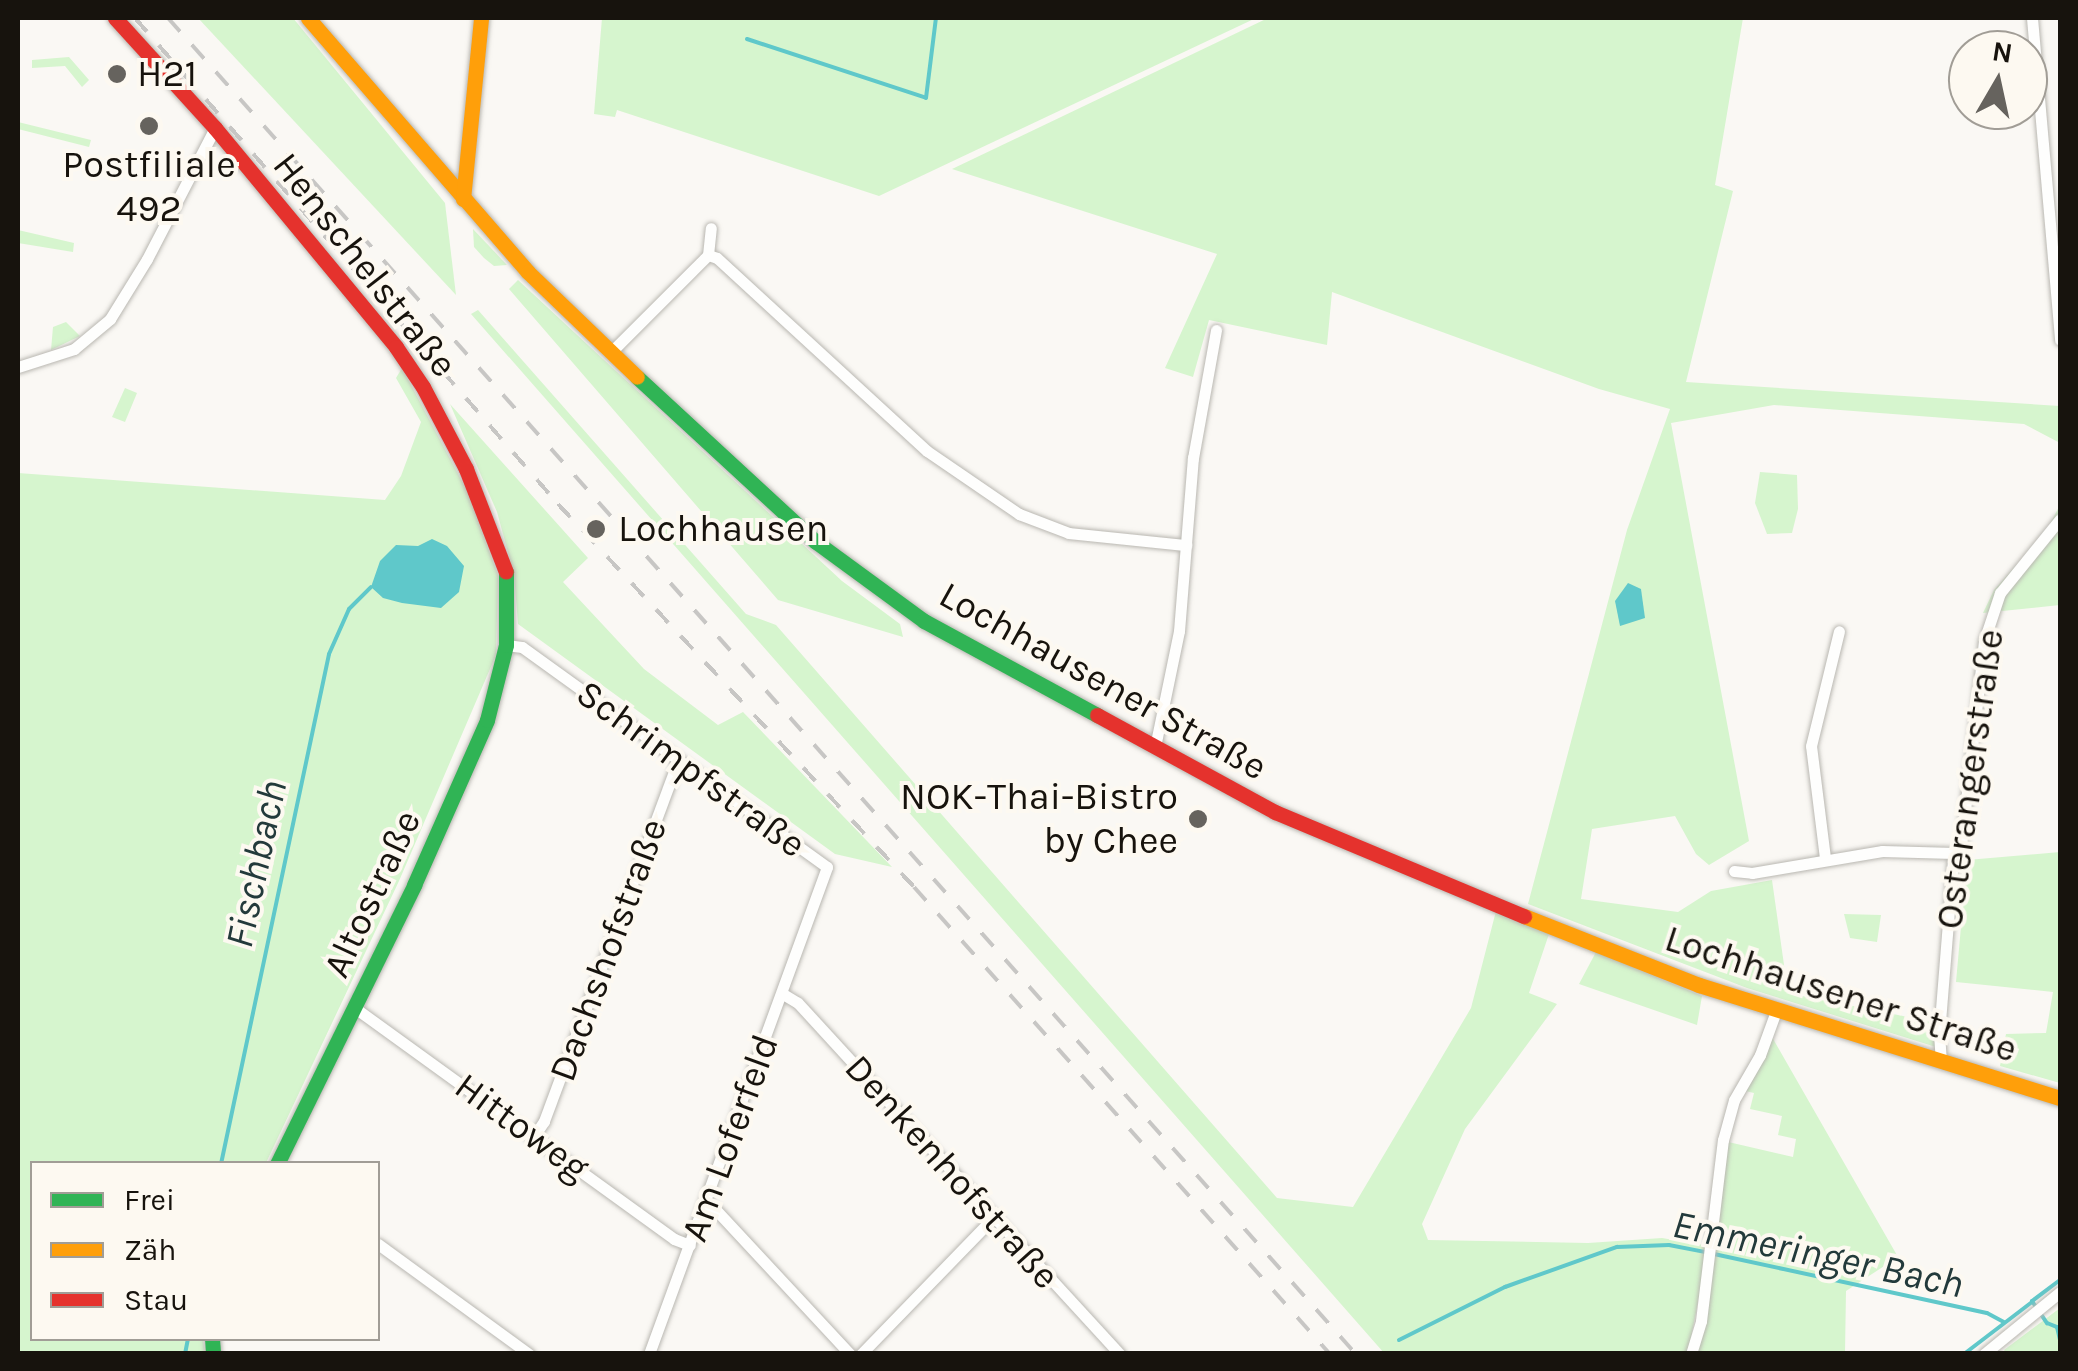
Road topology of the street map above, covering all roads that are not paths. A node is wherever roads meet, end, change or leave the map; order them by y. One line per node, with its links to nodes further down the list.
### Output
1 (115, 18): 5 (main road, Henschelstraße)
2 (308, 18): 7 (main road, Lochhausener Straße)
3 (481, 18): 6 (main road)
4 (2032, 18): 12 (street)
5 (215, 128): 14 (street); 18 (main road, Henschelstraße)
6 (467, 151): 7 (main road); 8 (main road)
7 (428, 162): 8 (main road, Lochhausener Straße)
8 (462, 200): 13 (main road, Lochhausener Straße)
9 (711, 228): 10 (street)
10 (708, 255): 13 (street); 16 (street)
11 (1216, 330): 16 (street)
12 (2060, 340)
13 (611, 352): 19 (main road, Lochhausener Straße)
14 (18, 367)
15 (2060, 519): 21 (street, Osterangerstraße)
16 (1186, 545): 19 (street)
17 (1839, 631): 22 (street)
18 (506, 645): 20 (street, Schrimpfstraße); 26 (main road, Altostraße)
19 (1155, 747): 27 (main road, Lochhausener Straße)
20 (678, 761): 24 (street, Schrimpfstraße); 30 (street, Dachshofstraße)
21 (1954, 853): 22 (street); 28 (street, Osterangerstraße)
22 (1825, 858): 23 (street)
23 (1734, 871)
24 (809, 921): 25 (street, Am Loferfeld)
25 (782, 994): 32 (street, Am Loferfeld); 33 (street, Denkenhofstraße)
26 (355, 1008): 30 (street, Hittoweg); 31 (main road, Altostraße)
27 (1776, 1012): 28 (main road, Lochhausener Straße); 42 (street)
28 (1941, 1062): 29 (main road, Lochhausener Straße)
29 (2060, 1098)
30 (534, 1136): 35 (street, Hittoweg)
31 (278, 1161)
32 (705, 1205): 35 (street, Am Loferfeld); 39 (street)
33 (993, 1218): 40 (street); 41 (street, Denkenhofstraße)
34 (380, 1245): 37 (street)
35 (690, 1245): 38 (street, Am Loferfeld)
36 (2060, 1292): 43 (street)
37 (528, 1354)
38 (649, 1354)
39 (850, 1354)
40 (861, 1354)
41 (1120, 1354)
42 (1691, 1354)
43 (1984, 1354)

